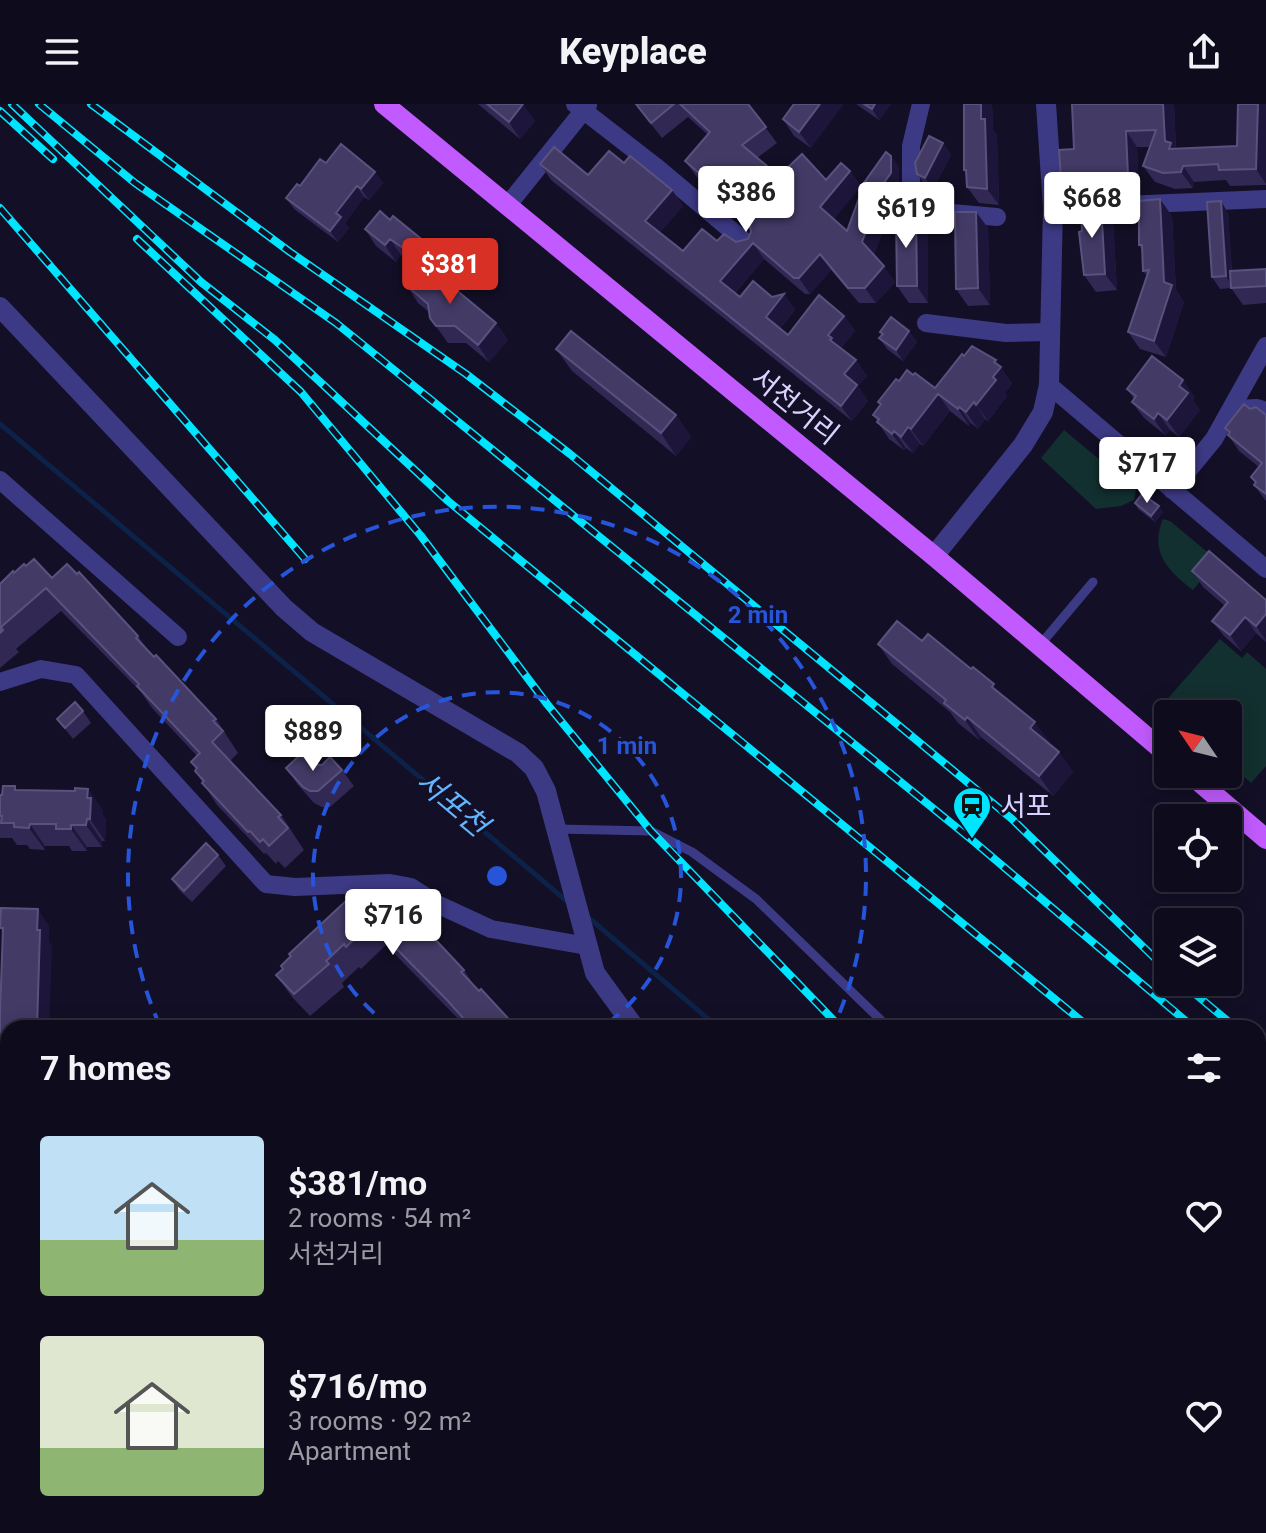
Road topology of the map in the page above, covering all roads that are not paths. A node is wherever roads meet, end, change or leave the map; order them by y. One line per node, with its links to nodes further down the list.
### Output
1 (384, 104): 6 (main road, 서천거리)
2 (921, 104): 8 (street)
3 (1046, 104): 7 (street)
4 (582, 107): 6 (street); 9 (street)
5 (1266, 199): 7 (street)
6 (507, 206): 19 (main road, 서천거리)
7 (1053, 208): 12 (street)
8 (997, 217)
9 (750, 246)
10 (0, 307): 27 (street)
11 (926, 323): 12 (street)
12 (1050, 332): 14 (street)
13 (1266, 346): 15 (street)
14 (1049, 385): 18 (street); 19 (street)
15 (1231, 409): 16 (street); 18 (street)
16 (1266, 411)
17 (0, 480): 22 (street)
18 (1172, 490): 20 (street)
19 (934, 556): 23 (main road, 서천거리)
20 (1266, 569)
21 (1093, 582): 23 (lane)
22 (178, 637)
23 (1040, 645): 25 (main road, 서천거리)
24 (0, 682): 29 (street)
25 (1154, 743)
26 (1206, 788): 28 (main road)
27 (556, 829): 29 (street); 31 (lane)
28 (1266, 839)
29 (585, 939): 30 (street)
30 (629, 1020)
31 (881, 1020)

